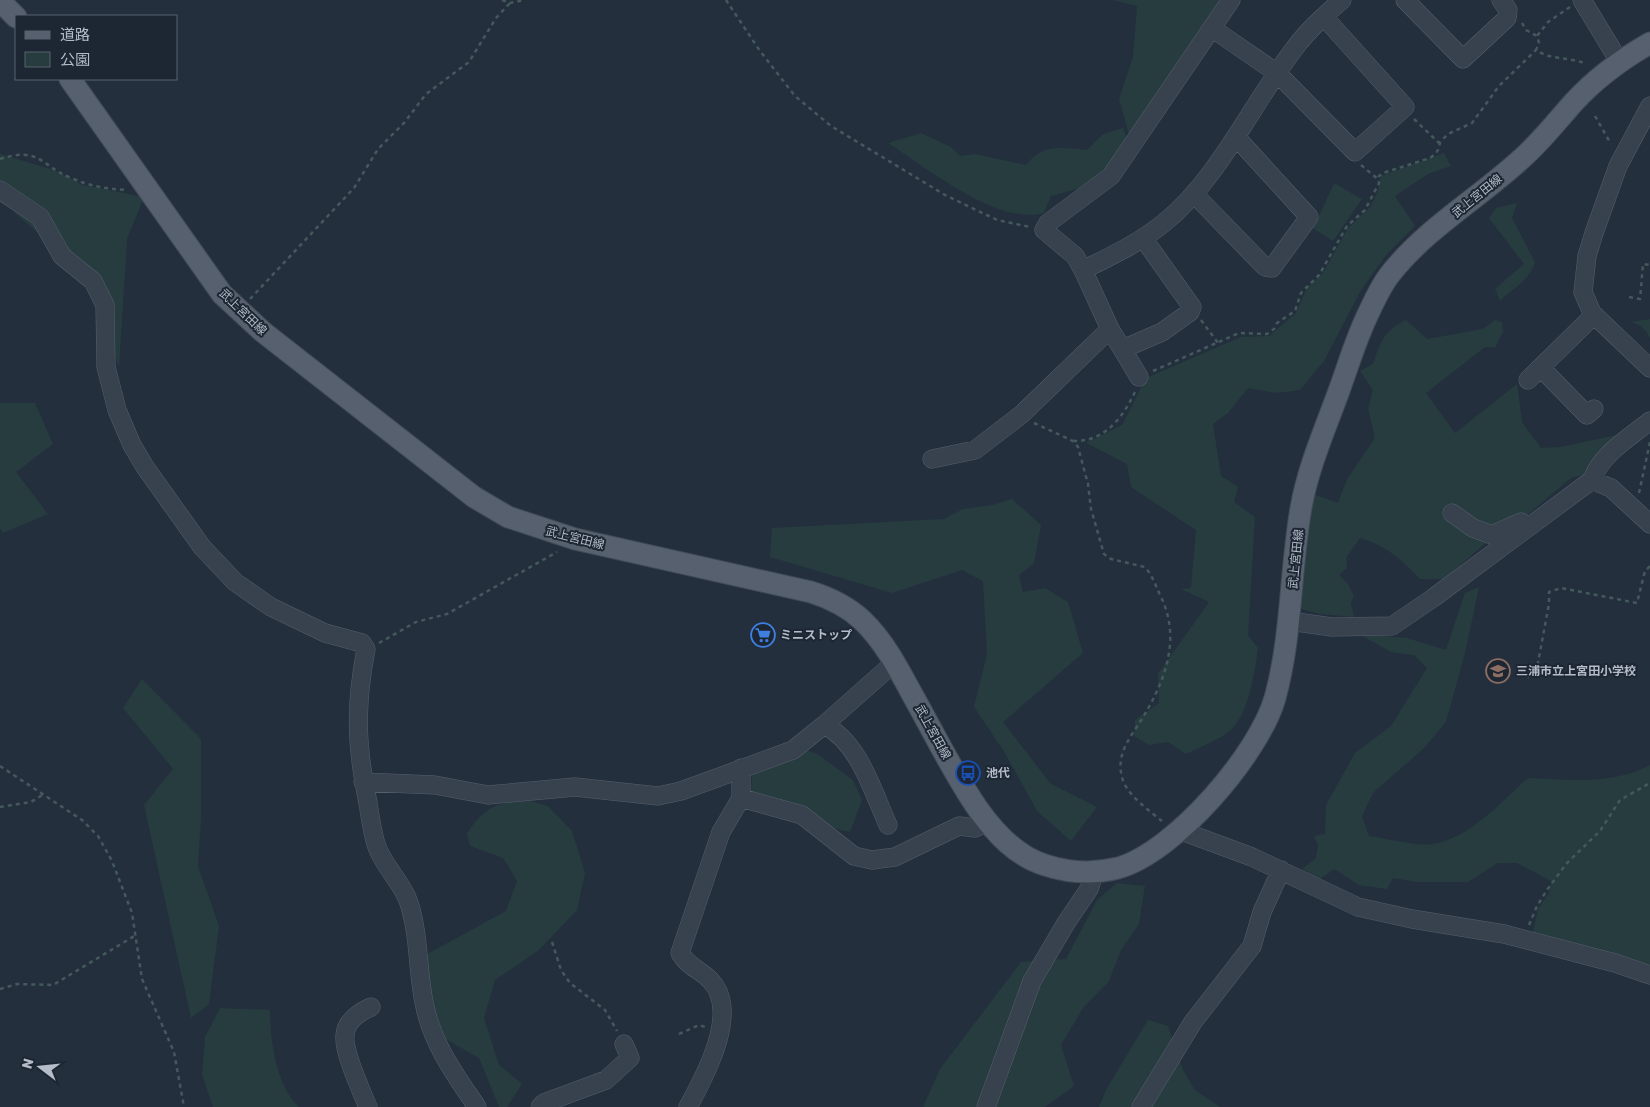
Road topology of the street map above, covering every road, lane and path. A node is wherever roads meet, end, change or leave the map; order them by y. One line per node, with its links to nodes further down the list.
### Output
1 (502, 0): 10 (path)
2 (525, 0): 10 (path)
3 (726, 0): 33 (path)
4 (1230, 0): 14 (street)
5 (1342, 0): 13 (street)
6 (1405, 0): 7 (street)
7 (1501, 0)
8 (1582, 0): 17 (street)
9 (0, 1): 12 (main road)
10 (510, 3): 39 (path)
11 (1562, 12): 16 (path)
12 (15, 16)
13 (1324, 16): 19 (street); 22 (street)
14 (1213, 29): 19 (street); 33 (street)
15 (1650, 43): 17 (main road, 武上宮田線)
16 (1536, 50): 18 (path); 25 (path)
17 (1620, 61): 58 (main road, 武上宮田線)
18 (1584, 63)
19 (1277, 73): 24 (street); 26 (street)
20 (71, 80): 31 (main road, 武上宮田線)
21 (1650, 106): 28 (street)
22 (1404, 109): 25 (path); 26 (street)
23 (1595, 116): 28 (path)
24 (1236, 137): 32 (street); 32 (street)
25 (1440, 144): 29 (path)
26 (1355, 152): 29 (path)
27 (0, 159): 31 (path)
28 (1621, 160): 40 (street)
29 (1379, 180): 42 (path)
30 (0, 190): 59 (street)
31 (147, 190): 39 (main road, 武上宮田線)
32 (1194, 194): 34 (street)
33 (1044, 230): 36 (street)
34 (1143, 238): 36 (street); 38 (street)
35 (1650, 265): 37 (path)
36 (1083, 270): 41 (street)
37 (1629, 298)
38 (1191, 308): 42 (path); 43 (street)
39 (238, 310): 56 (main road, 武上宮田線)
40 (1594, 315): 44 (street); 46 (street)
41 (1110, 329): 43 (street); 47 (street)
42 (1218, 343): 45 (path)
43 (1122, 347): 45 (street)
44 (1650, 368)
45 (1139, 378): 49 (path)
46 (1580, 410)
47 (1019, 416): 49 (path); 51 (street)
48 (1650, 421): 52 (street)
49 (1073, 440): 72 (path)
50 (1650, 442): 53 (path)
51 (932, 459)
52 (1588, 482): 54 (street); 55 (street); 58 (street)
53 (1639, 495)
54 (1452, 513)
55 (1650, 524)
56 (575, 539): 59 (path); 60 (main road, 武上宮田線)
57 (1650, 566): 61 (path)
58 (1289, 621): 72 (main road, 武上宮田線)
59 (366, 649): 65 (street)
60 (895, 662): 62 (street); 70 (main road, 武上宮田線)
61 (1520, 675)
62 (824, 725): 64 (street); 71 (street)
63 (0, 766): 67 (path)
64 (742, 768): 65 (street); 68 (street)
65 (363, 782): 86 (street)
66 (1650, 783): 76 (path)
67 (44, 794): 69 (path); 75 (path)
68 (741, 798): 70 (street); 81 (street)
69 (0, 808)
70 (987, 822): 74 (main road, 武上宮田線)
71 (888, 825)
72 (1178, 830): 73 (street); 74 (main road, 武上宮田線)
73 (1281, 870): 76 (street); 90 (street)
74 (1092, 872): 89 (street)
75 (136, 934): 79 (path); 84 (path)
76 (1526, 939): 78 (street)
77 (552, 942): 83 (path)
78 (1650, 975)
79 (0, 989)
80 (371, 1007): 85 (street)
81 (721, 1031): 82 (path); 88 (street)
82 (679, 1034)
83 (624, 1044): 87 (street)
84 (184, 1107)
85 (368, 1107)
86 (477, 1107)
87 (540, 1107)
88 (688, 1107)
89 (986, 1107)
90 (1141, 1107)

